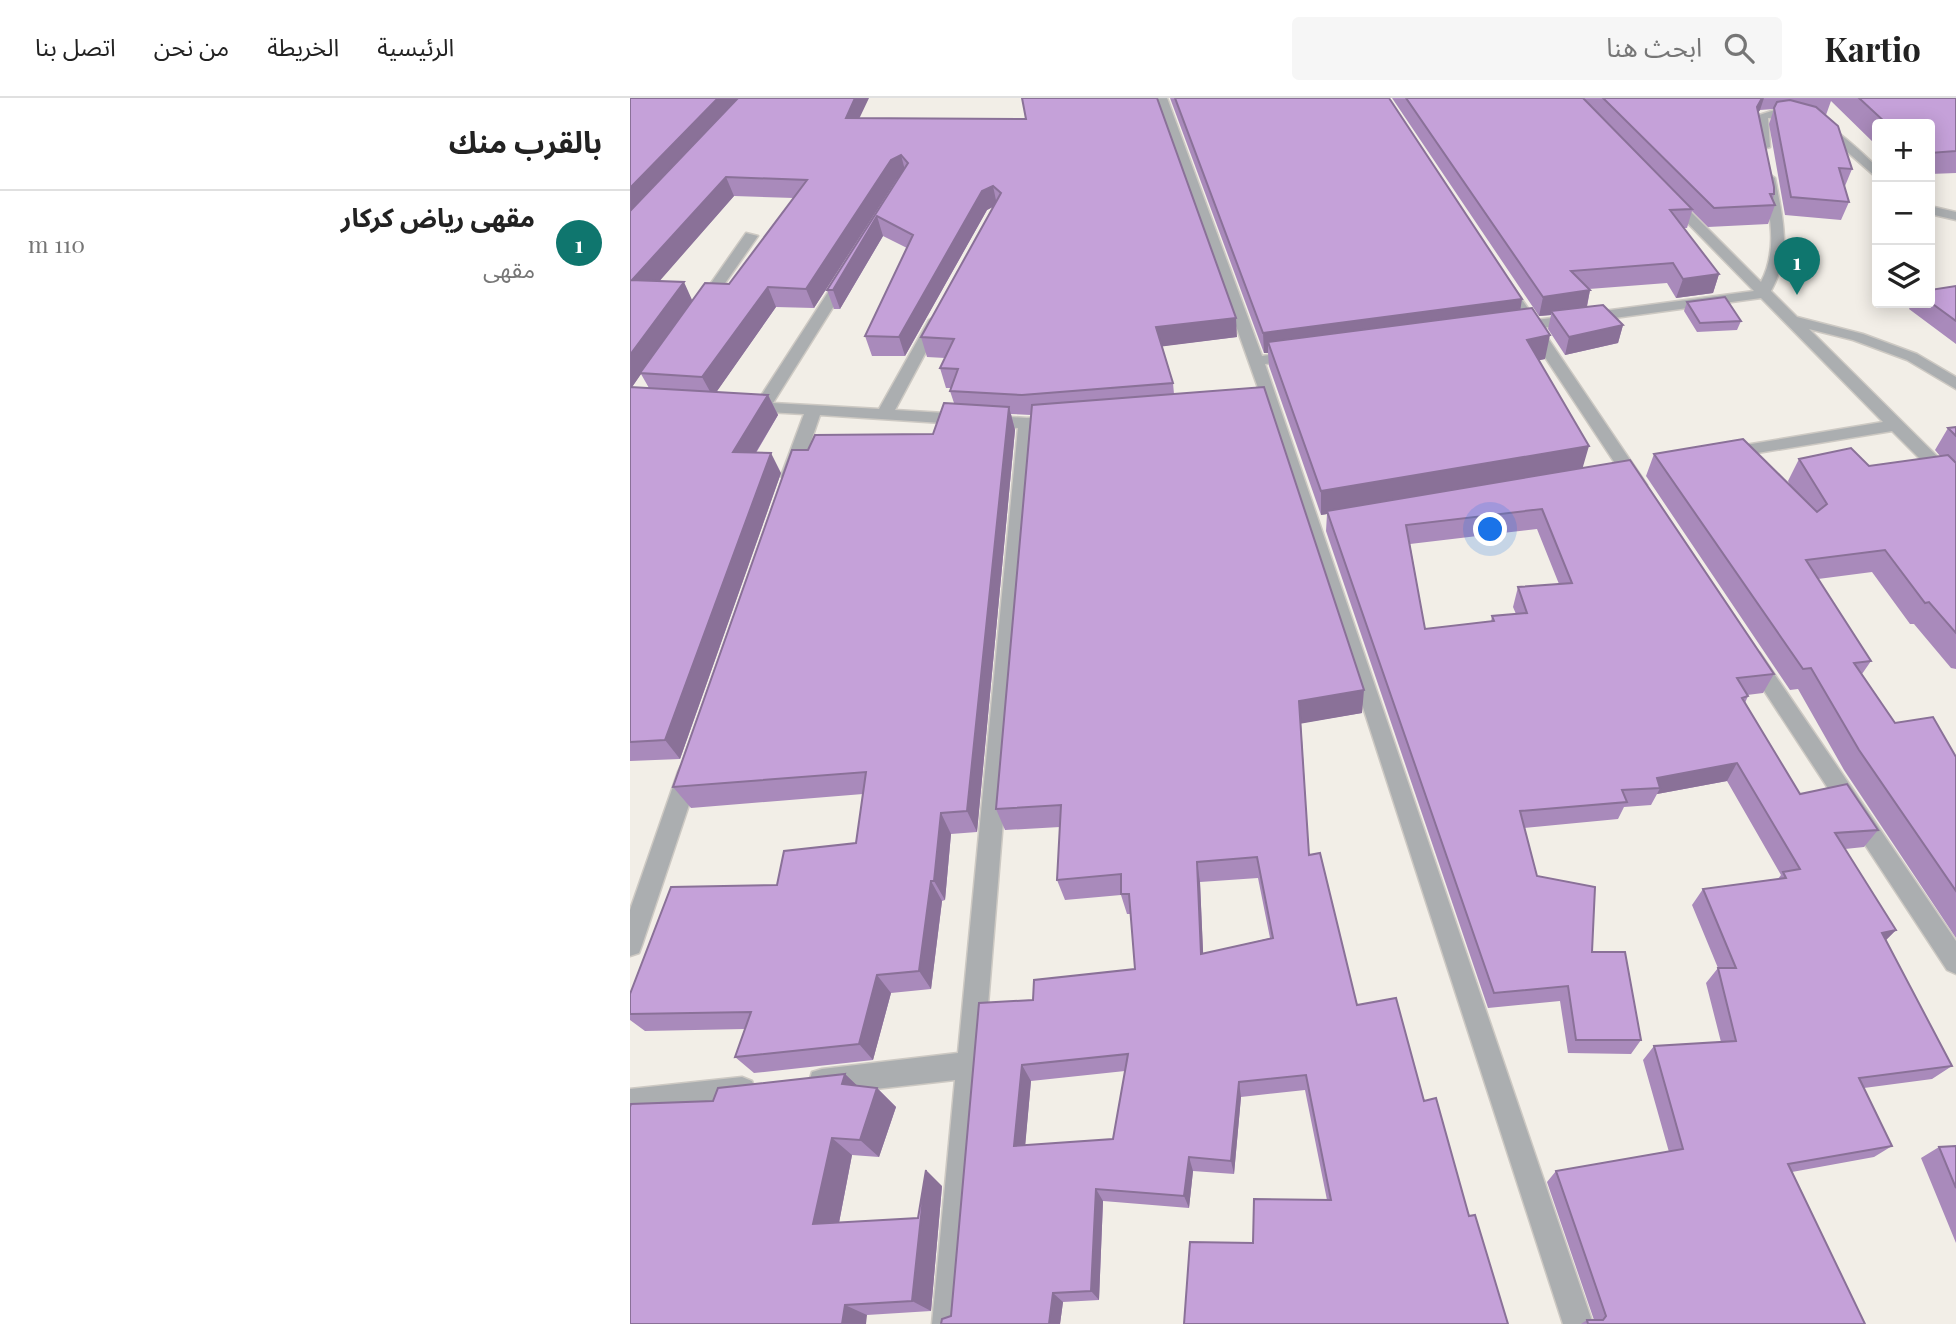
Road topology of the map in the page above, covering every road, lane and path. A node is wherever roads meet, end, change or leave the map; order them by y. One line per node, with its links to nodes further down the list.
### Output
1 (1161, 98): 17 (street)
2 (1785, 104): 3 (street); 10 (street)
3 (1872, 169)
4 (1657, 186): 10 (street)
5 (1935, 211): 6 (street)
6 (1956, 216)
7 (751, 236): 13 (street)
8 (855, 260): 21 (street)
9 (1494, 268): 14 (street)
10 (1762, 294): 12 (street); 14 (street)
11 (943, 307): 24 (street)
12 (1794, 320): 18 (street); 27 (street)
13 (690, 323)
14 (1531, 325): 15 (street); 31 (street)
15 (1503, 328)
16 (1311, 354): 17 (street)
17 (1256, 361): 19 (street)
18 (1956, 384)
19 (1272, 403): 22 (street); 41 (street)
20 (724, 405): 21 (street)
21 (762, 407): 23 (street)
22 (1231, 407)
23 (813, 411): 24 (street); 30 (street)
24 (884, 415): 26 (street)
25 (1068, 420): 26 (street)
26 (1027, 423): 36 (street)
27 (1896, 425): 28 (street); 29 (street)
28 (1708, 456)
29 (1956, 485)
30 (782, 502)
31 (1651, 504)
32 (1742, 641): 35 (street)
33 (697, 750): 34 (street)
34 (630, 945)
35 (1956, 962)
36 (970, 1065): 37 (street); 40 (street)
37 (793, 1085)
38 (766, 1088): 39 (street)
39 (630, 1103)
40 (947, 1324)
41 (1578, 1324)

